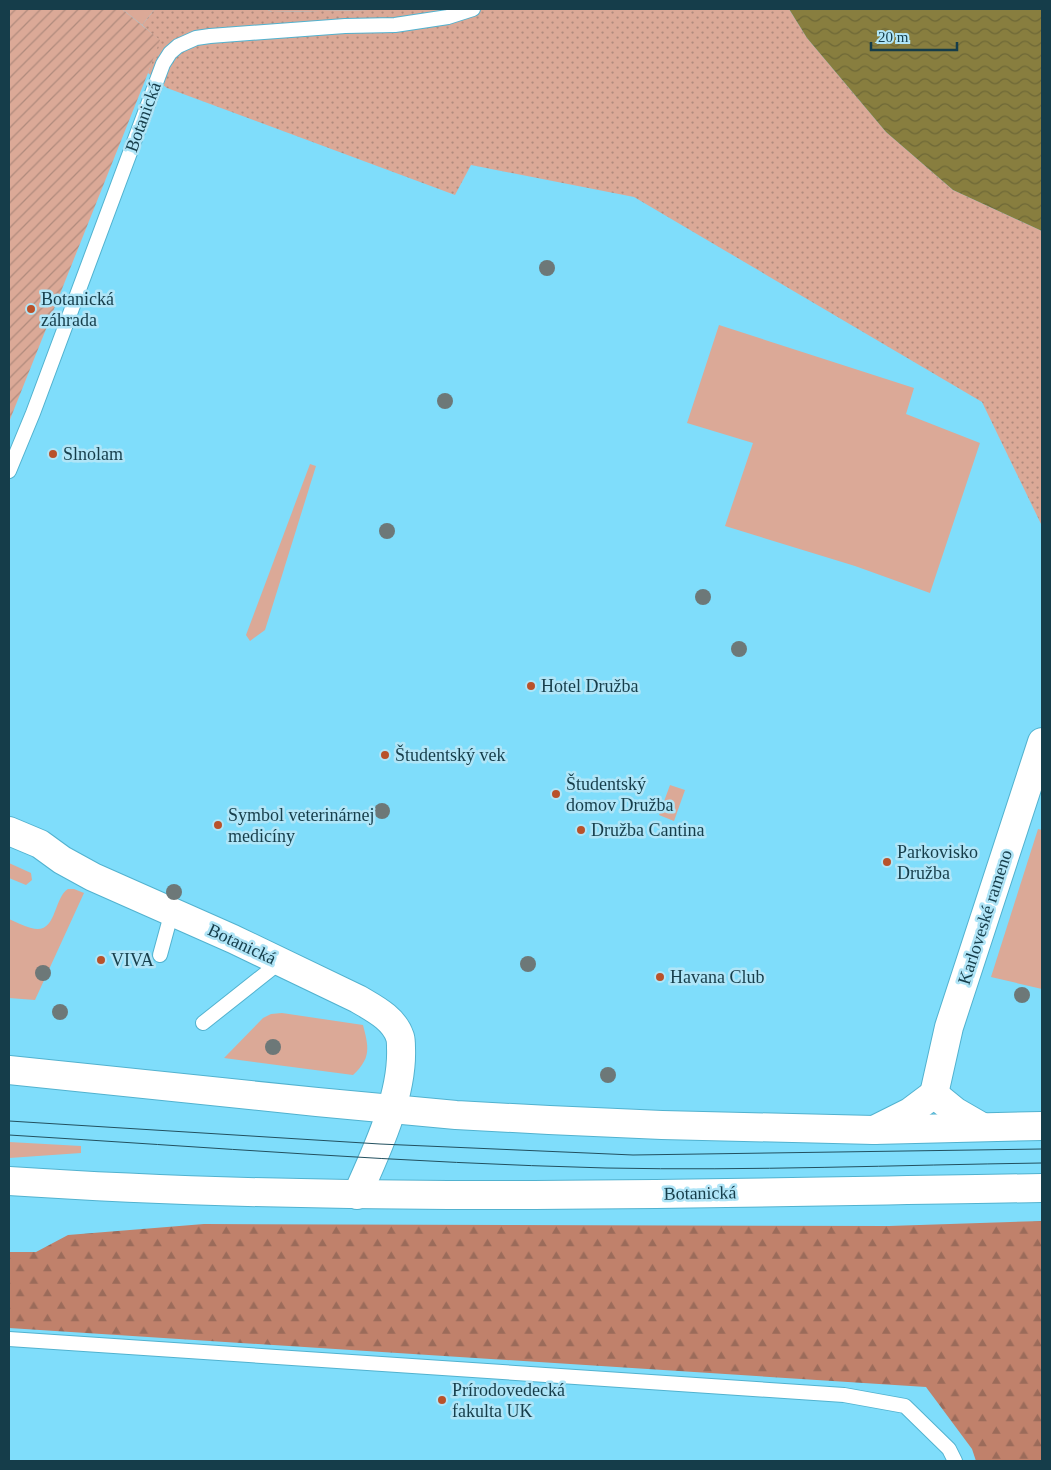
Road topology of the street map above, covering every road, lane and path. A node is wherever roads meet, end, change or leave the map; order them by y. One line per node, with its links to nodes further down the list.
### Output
1 (473, 9): 2 (lane, Botanická)
2 (9, 471)
3 (1042, 742): 10 (main road, Karloveské rameno)
4 (9, 831): 5 (main road, Botanická)
5 (172, 911): 6 (lane); 7 (main road, Botanická)
6 (160, 955)
7 (280, 962): 8 (lane); 11 (main road, Botanická)
8 (203, 1023)
9 (9, 1070): 11 (main road)
10 (934, 1094): 13 (main road); 14 (main road)
11 (391, 1108): 14 (main road); 17 (main road, Botanická)
12 (1042, 1126): 13 (main road)
13 (982, 1127): 14 (main road)
14 (874, 1130)
15 (9, 1181): 17 (main road, Botanická)
16 (1042, 1188): 17 (main road, Botanická)
17 (357, 1195)
18 (9, 1338): 19 (lane)
19 (954, 1461)

